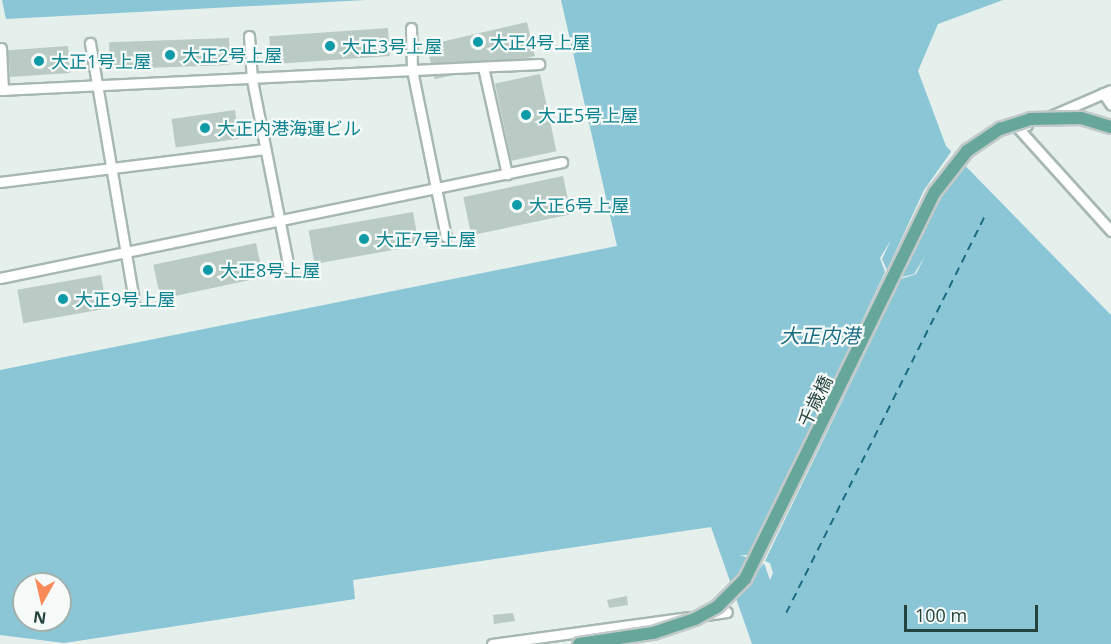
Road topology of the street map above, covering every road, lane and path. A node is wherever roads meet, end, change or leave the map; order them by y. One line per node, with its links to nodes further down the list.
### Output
1 (411, 28): 7 (street)
2 (249, 36): 8 (street)
3 (90, 43): 9 (street)
4 (1, 48): 10 (street)
5 (539, 64): 6 (street)
6 (483, 67): 7 (street); 17 (street)
7 (412, 70): 8 (street); 19 (street)
8 (252, 80): 9 (street); 14 (street)
9 (93, 86): 10 (street); 16 (street)
10 (2, 90)
11 (1107, 92): 12 (street); 21 (street)
12 (1111, 105)
13 (1111, 127): 29 (main road, 千歳橋, bridge)
14 (265, 149): 16 (street); 20 (street)
15 (562, 162): 17 (street)
16 (109, 168): 18 (street); 23 (street)
17 (507, 174): 19 (street)
18 (0, 182)
19 (437, 188): 20 (street); 22 (street)
20 (279, 221): 23 (street); 24 (street)
21 (1111, 231)
22 (446, 237)
23 (125, 254): 25 (street); 26 (street)
24 (290, 267)
25 (0, 278)
26 (134, 300)
27 (727, 612): 28 (street)
28 (492, 644)
29 (579, 644)

